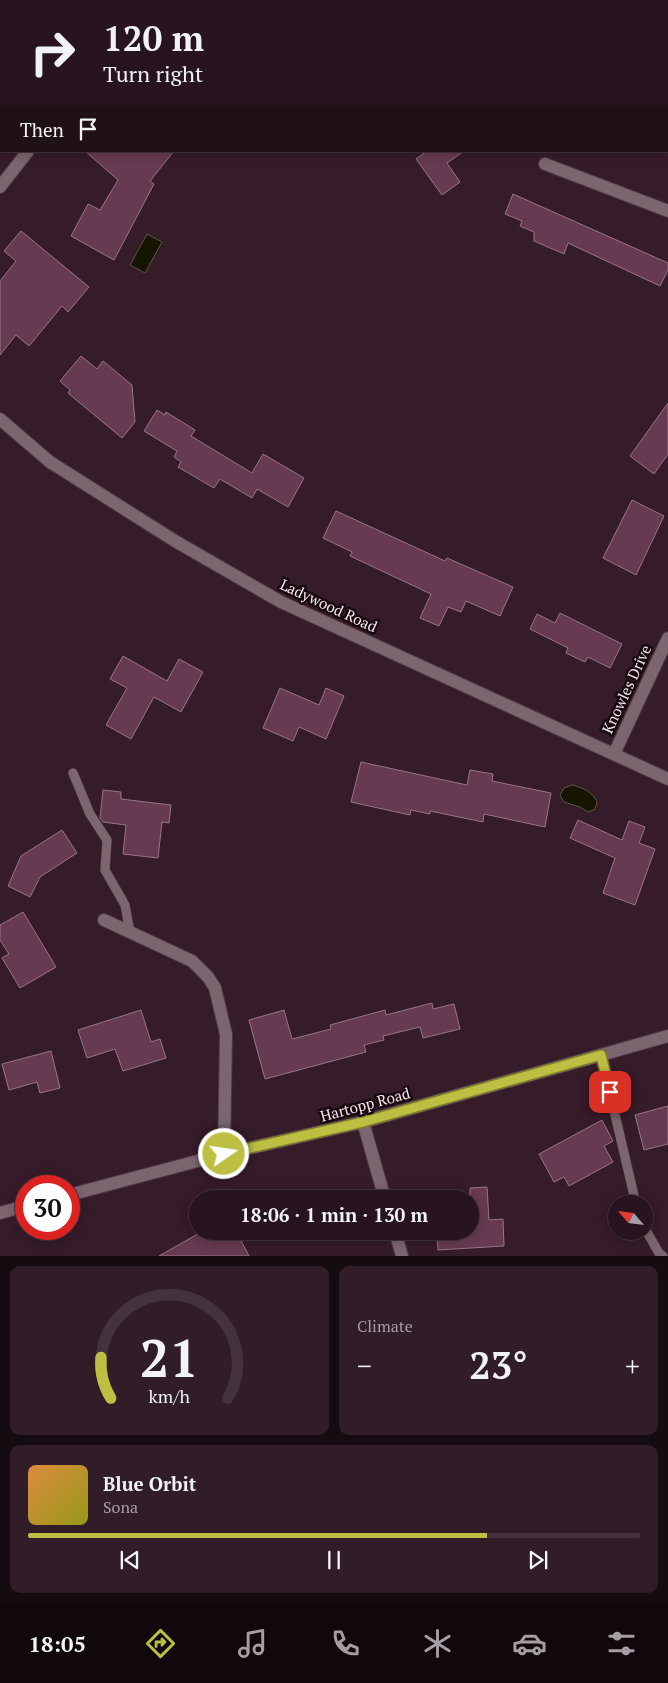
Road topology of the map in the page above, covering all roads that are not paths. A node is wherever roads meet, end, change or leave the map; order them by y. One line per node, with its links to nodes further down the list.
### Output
1 (27, 152): 3 (street)
2 (545, 164): 4 (street)
3 (0, 187)
4 (668, 211)
5 (0, 419): 7 (street, Ladywood Road)
6 (668, 638): 7 (street, Knowles Drive)
7 (614, 754): 9 (street, Ladywood Road)
8 (74, 773): 11 (lane)
9 (668, 779)
10 (104, 920): 11 (street)
11 (130, 932): 15 (street)
12 (668, 1036): 13 (street, Hartopp Road)
13 (601, 1055): 14 (street, Hartopp Road); 18 (lane)
14 (363, 1122): 15 (street, Hartopp Road); 16 (street)
15 (224, 1154): 17 (street, Hartopp Road)
16 (382, 1190)
17 (80, 1192)
18 (634, 1195)
19 (15, 1209): 20 (street)
20 (0, 1213)
21 (398, 1240): 23 (street)
22 (652, 1240): 24 (lane)
23 (402, 1256)
24 (663, 1256)

